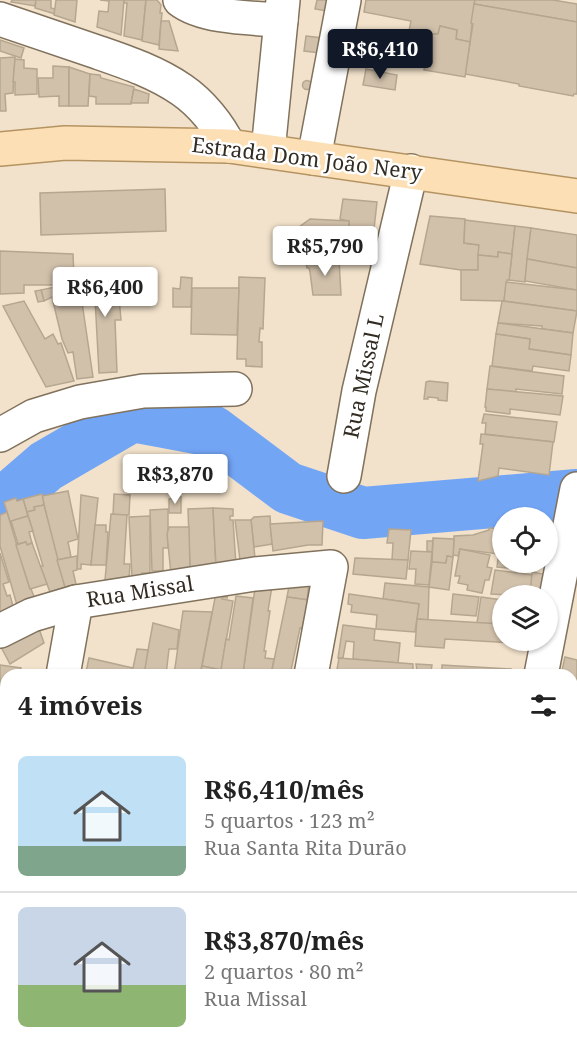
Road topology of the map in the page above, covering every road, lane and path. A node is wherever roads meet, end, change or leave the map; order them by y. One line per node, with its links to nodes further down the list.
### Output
1 (180, 0): 3 (street)
2 (344, 0): 8 (street)
3 (282, 10): 7 (street)
4 (0, 19): 5 (street)
5 (229, 146): 6 (main road, Estrada Dom João Nery); 7 (main road, Estrada Dom João Nery)
6 (0, 149)
7 (268, 150): 8 (main road, Estrada Dom João Nery)
8 (314, 158): 9 (main road, Estrada Dom João Nery)
9 (411, 171): 10 (main road, Estrada Dom João Nery); 13 (street, Rua Missal L)
10 (577, 196)
11 (236, 389): 12 (street)
12 (0, 435)
13 (344, 476)
14 (577, 489): 19 (street)
15 (76, 602): 16 (street, Rua Missal); 17 (street); 18 (street, Rua Missal)
16 (0, 631)
17 (64, 669)
18 (312, 669)
19 (543, 669)

